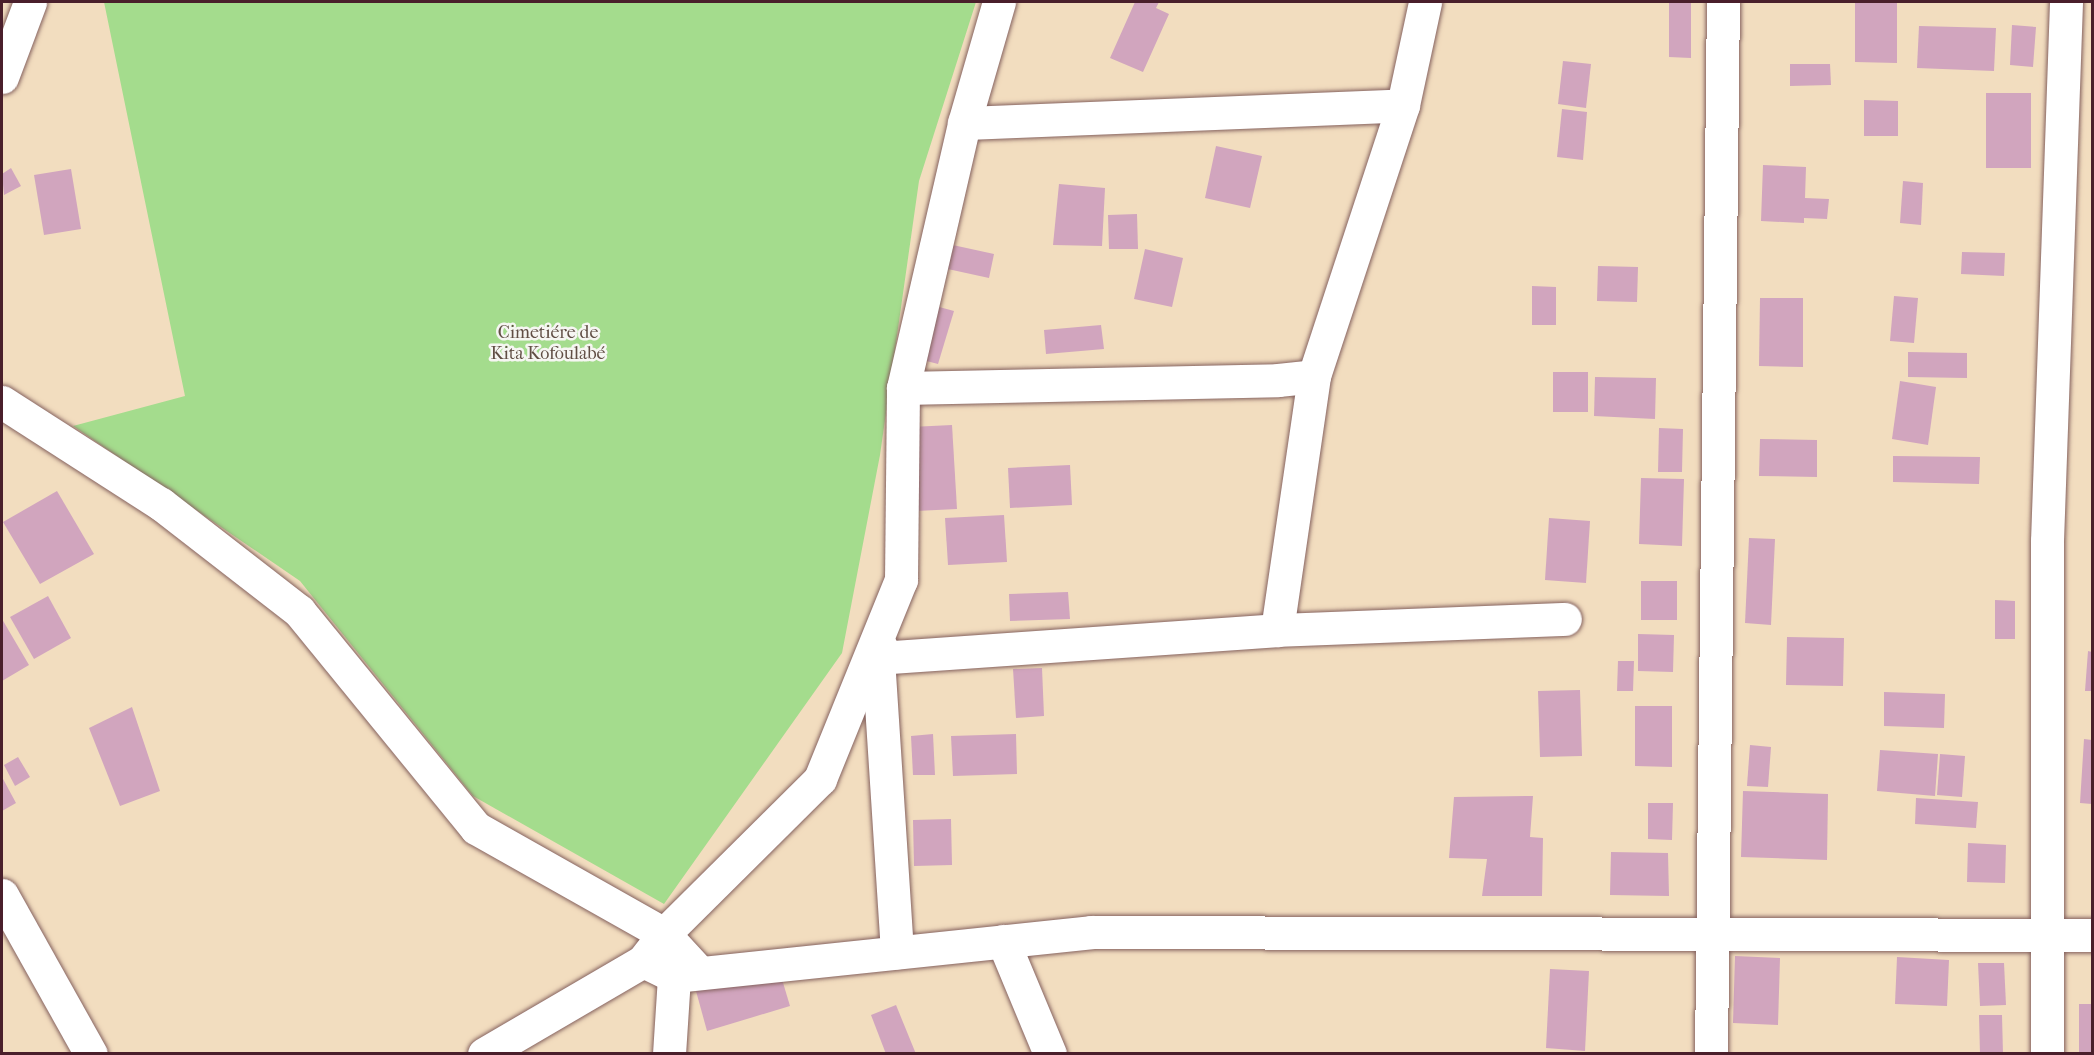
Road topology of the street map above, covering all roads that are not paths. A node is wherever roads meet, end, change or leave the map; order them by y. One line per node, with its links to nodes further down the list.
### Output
1 (30, 2): 6 (street)
2 (999, 2): 8 (street)
3 (1425, 2): 7 (street)
4 (1723, 2): 18 (street)
5 (2066, 2): 19 (street)
6 (2, 77)
7 (1403, 105): 8 (street); 9 (street)
8 (964, 123): 10 (street)
9 (1314, 376): 10 (street); 14 (street)
10 (903, 388): 12 (street)
11 (2, 402): 17 (street)
12 (901, 580): 15 (street); 17 (street)
13 (1565, 619): 14 (street)
14 (1277, 630): 15 (street)
15 (878, 658): 22 (street)
16 (2, 895): 25 (street)
17 (663, 934): 23 (street); 24 (street)
18 (1710, 934): 19 (street); 21 (street); 29 (street)
19 (2047, 935): 20 (street); 30 (street)
20 (2092, 935)
21 (1003, 941): 22 (street); 28 (street)
22 (897, 952): 24 (street)
23 (643, 961): 24 (street); 26 (street)
24 (687, 974): 27 (street)
25 (91, 1053)
26 (484, 1053)
27 (669, 1053)
28 (1050, 1053)
29 (1711, 1053)
30 (2047, 1053)

